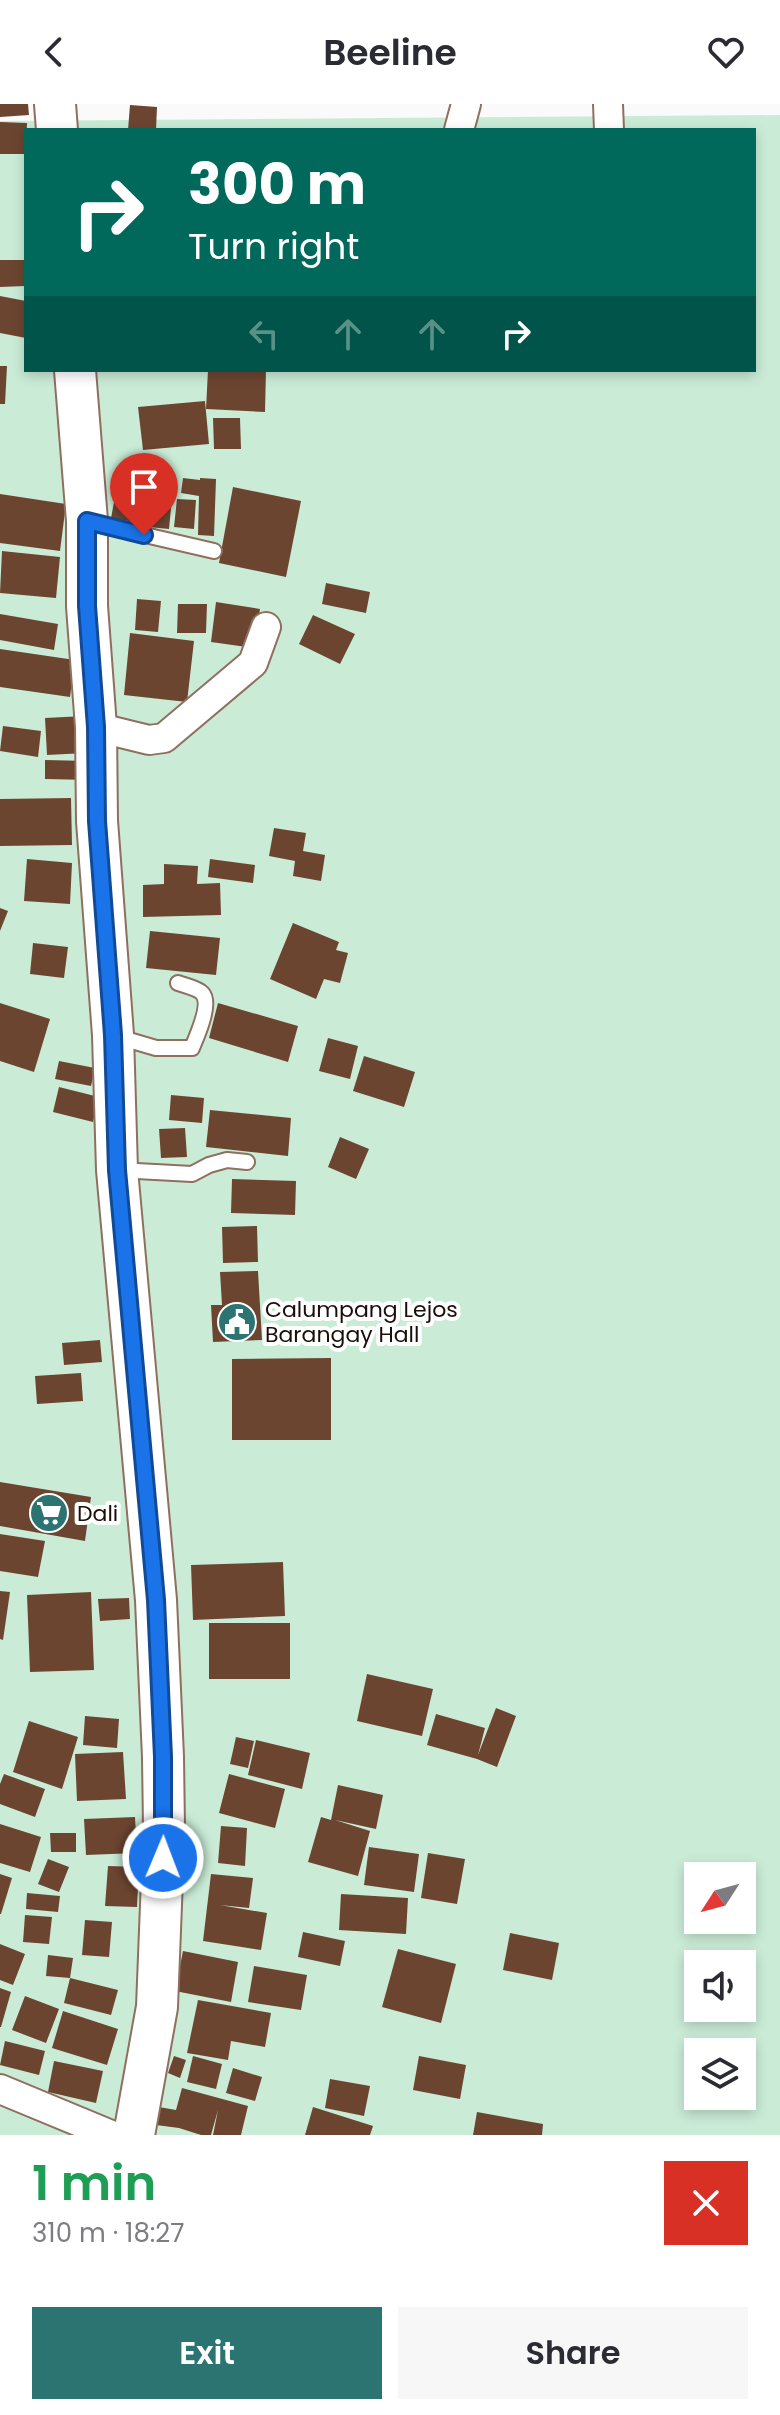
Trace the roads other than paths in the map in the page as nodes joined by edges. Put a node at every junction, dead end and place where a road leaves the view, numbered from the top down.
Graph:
1 (55, 104) edge
2 (466, 104) edge
3 (608, 104) edge
4 (57, 128) edge
5 (460, 128) edge
6 (609, 128) edge
7 (75, 372) edge
8 (87, 521) junction
9 (214, 551) dead end
10 (266, 627) dead end
11 (96, 727) junction
12 (178, 983) dead end
13 (113, 1035) junction
14 (247, 1162) dead end
15 (117, 1170) junction
16 (0, 2089) edge
17 (111, 2135) edge
18 (134, 2135) edge

1 - 4 main road
2 - 5 street
3 - 6 street
7 - 8 main road
8 - 9 lane
8 - 11 main road
10 - 11 street
11 - 13 main road
12 - 13 lane
13 - 15 main road
14 - 15 lane
15 - 18 main road
16 - 17 street

